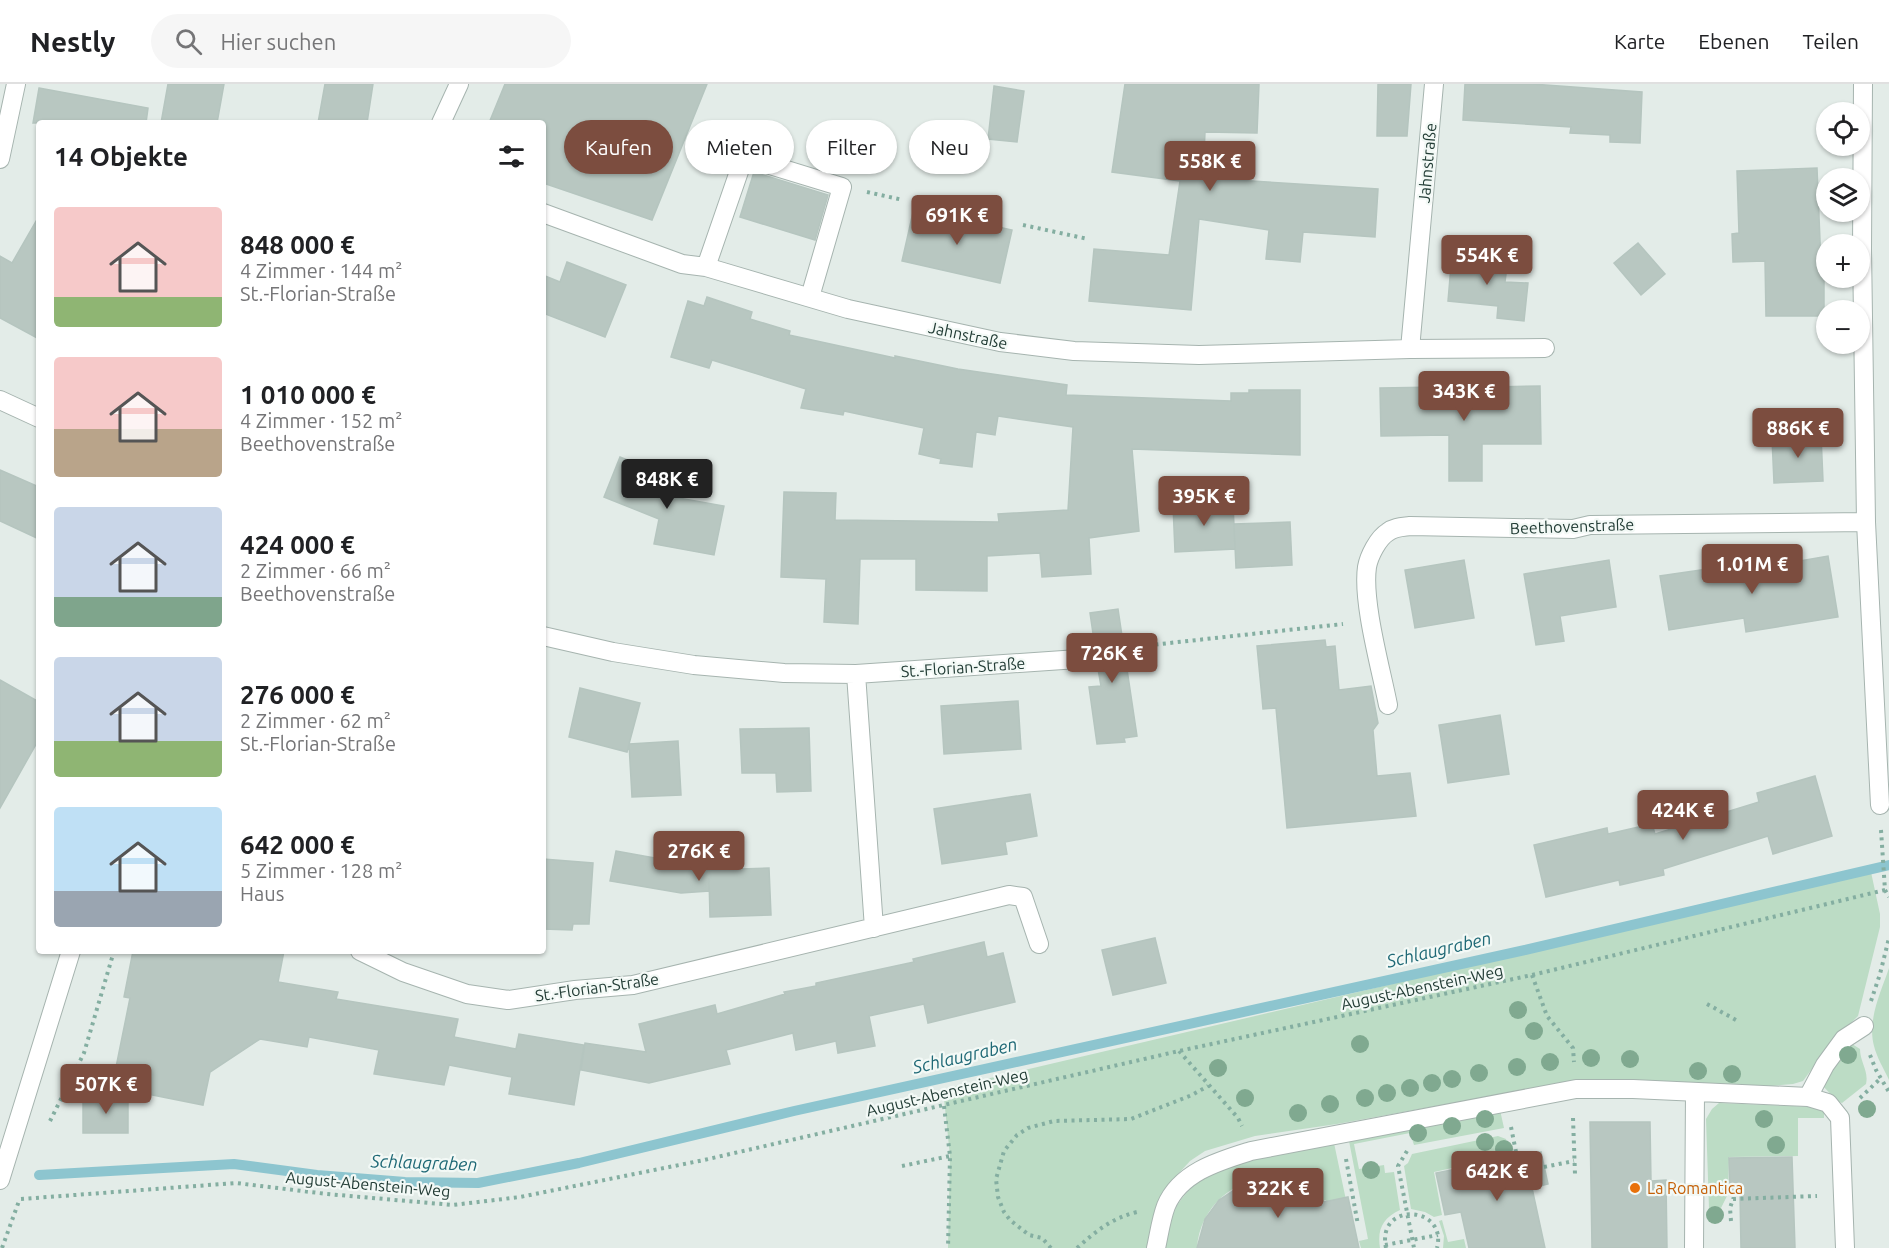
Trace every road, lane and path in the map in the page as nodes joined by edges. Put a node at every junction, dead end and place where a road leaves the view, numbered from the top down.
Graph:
1 (16, 84) edge
2 (459, 84) edge
3 (1434, 84) edge
4 (1863, 84) edge
5 (442, 120) edge
6 (0, 159) edge
7 (842, 187) junction
8 (903, 200) dead end
9 (546, 214) edge
10 (1023, 225) dead end
11 (1088, 239) dead end
12 (706, 267) junction
13 (810, 297) junction
14 (1545, 348) dead end
15 (1410, 349) junction
16 (0, 400) edge
17 (36, 417) edge
18 (1866, 522) junction
19 (1371, 621) junction
20 (546, 637) edge
21 (1107, 657) joint
22 (856, 674) junction
23 (1388, 705) dead end
24 (1880, 805) dead end
25 (1882, 855) dead end
26 (1887, 890) edge
27 (1889, 897) edge
28 (874, 928) junction
29 (1039, 944) dead end
30 (70, 954) edge
31 (113, 954) edge
32 (366, 954) edge
33 (1532, 975) junction
34 (1707, 1004) dead end
35 (1736, 1020) dead end
36 (1864, 1026) dead end
37 (1179, 1051) junction
38 (1881, 1078) dead end
39 (1208, 1086) junction
40 (1573, 1090) junction
41 (1695, 1092) junction
42 (1889, 1092) edge
43 (1808, 1097) junction
44 (1506, 1103) junction
45 (944, 1106) junction
46 (48, 1125) dead end
47 (1341, 1134) junction
48 (1251, 1151) junction
49 (1407, 1151) dead end
50 (950, 1156) junction
51 (1574, 1161) junction
52 (902, 1166) dead end
53 (1544, 1167) dead end
54 (1520, 1172) dead end
55 (1575, 1174) dead end
56 (0, 1180) edge
57 (24, 1188) dead end
58 (1843, 1195) junction
59 (10, 1196) dead end
60 (20, 1199) junction
61 (1165, 1207) junction
62 (1407, 1214) junction
63 (1731, 1221) dead end
64 (1358, 1225) dead end
65 (1438, 1235) junction
66 (1412, 1239) junction
67 (1385, 1247) edge
68 (2, 1248) edge
69 (948, 1248) edge
70 (1050, 1248) edge
71 (1077, 1248) edge
72 (1156, 1248) edge
73 (1414, 1248) edge
74 (1437, 1248) edge
75 (1694, 1248) edge
76 (1845, 1248) edge

1 - 6 street
2 - 5 street
3 - 15 street, Jahnstraße
4 - 18 street
7 - 8 path
7 - 12 street
7 - 13 street
9 - 12 street, Jahnstraße
10 - 11 path
12 - 13 street, Jahnstraße
13 - 15 street, Jahnstraße
14 - 15 street, Jahnstraße
16 - 17 street
18 - 19 street, Beethovenstraße
18 - 24 street
19 - 21 path
19 - 23 street, Beethovenstraße
20 - 22 street, St.-Florian-Straße
21 - 22 street, St.-Florian-Straße
22 - 28 street
25 - 26 path
26 - 27 path
26 - 33 path, August-Abenstein-Weg
28 - 29 street, St.-Florian-Straße
28 - 32 street, St.-Florian-Straße
30 - 56 street
31 - 46 path
33 - 37 path, August-Abenstein-Weg
33 - 40 path
34 - 35 path
36 - 43 street
37 - 39 path
37 - 45 path, August-Abenstein-Weg
38 - 42 path
39 - 48 path
39 - 70 path
40 - 41 street
40 - 44 street
40 - 51 path
41 - 43 street
41 - 75 street
43 - 58 street
44 - 47 street
44 - 54 path
45 - 50 path
45 - 60 path, August-Abenstein-Weg
47 - 48 street
47 - 64 path
48 - 61 street
49 - 62 path
50 - 52 path
50 - 69 path
51 - 53 path
51 - 55 path
57 - 60 path
58 - 63 path
58 - 76 street
59 - 60 path, August-Abenstein-Weg
60 - 68 path
61 - 71 path
61 - 72 street
62 - 65 path
62 - 66 path
62 - 67 path
65 - 66 path
65 - 74 path
66 - 67 path
66 - 73 path

